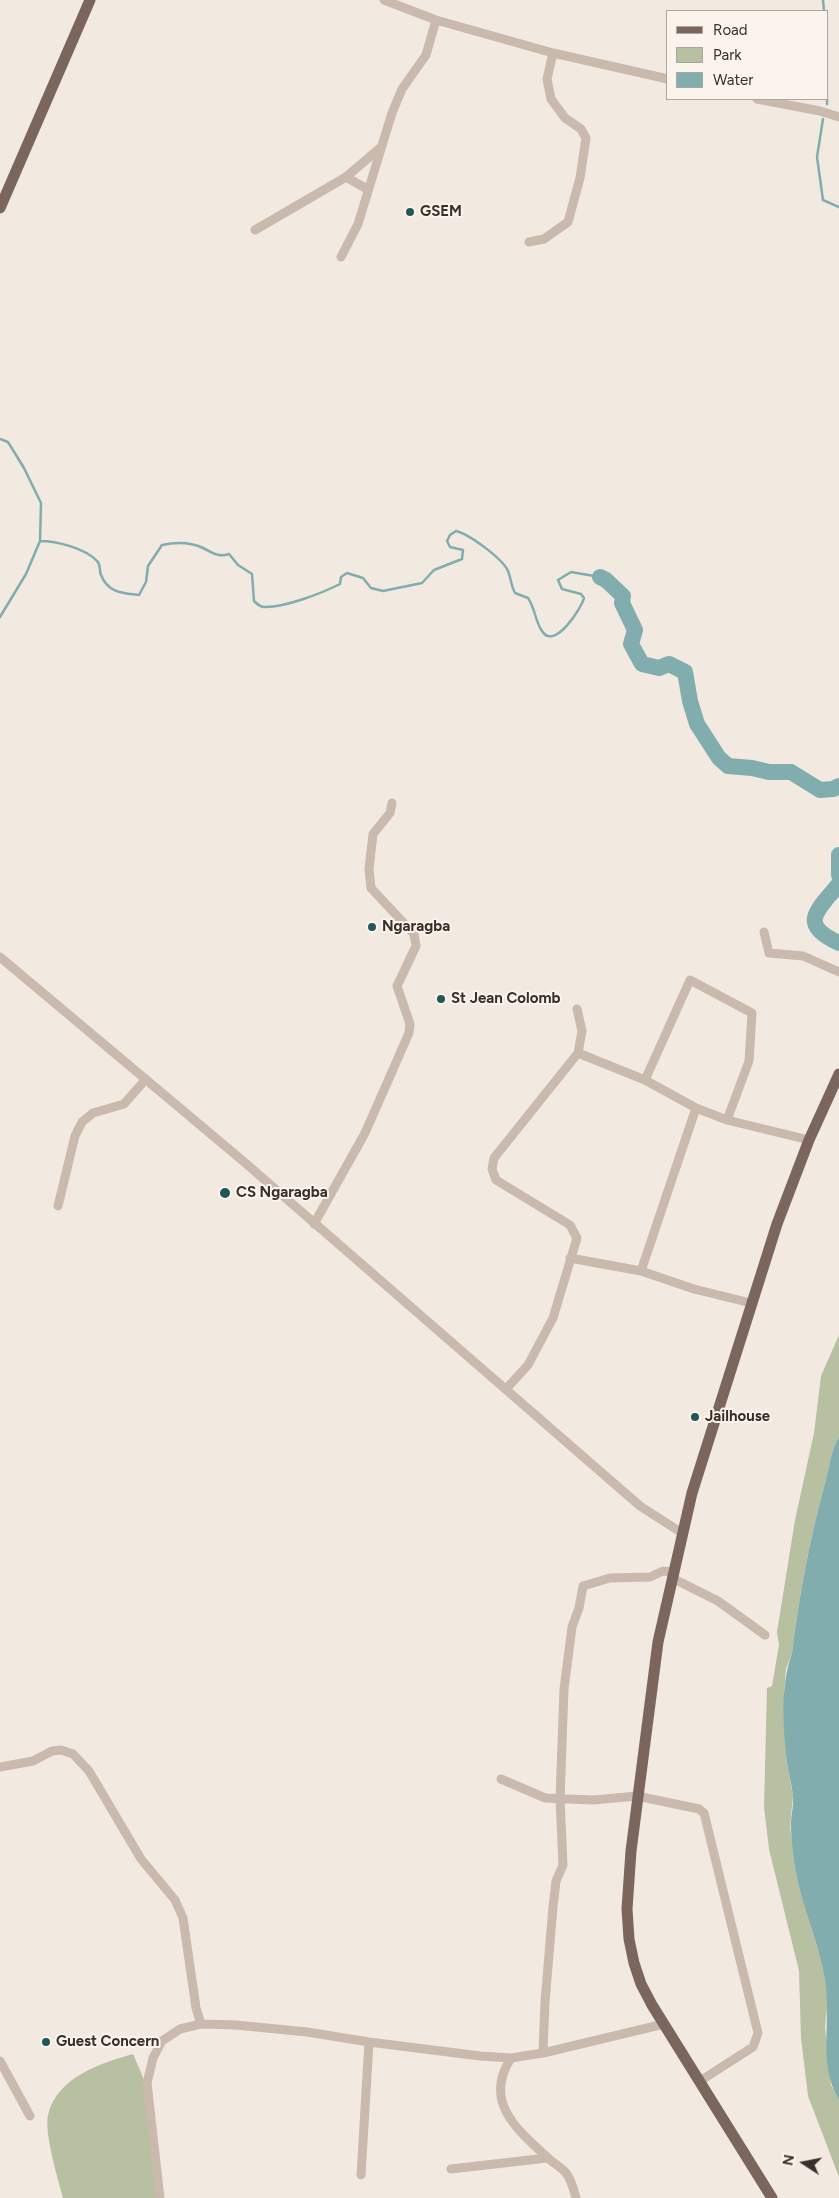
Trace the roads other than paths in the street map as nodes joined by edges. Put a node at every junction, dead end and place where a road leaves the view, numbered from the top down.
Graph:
1 (90, 0) edge
2 (384, 0) edge
3 (436, 20) junction
4 (554, 53) junction
5 (666, 79) edge
6 (762, 100) edge
7 (839, 117) edge
8 (380, 148) junction
9 (346, 177) junction
10 (368, 189) junction
11 (0, 208) edge
12 (255, 230) dead end
13 (529, 242) dead end
14 (341, 257) dead end
15 (392, 803) dead end
16 (764, 932) dead end
17 (0, 957) edge
18 (839, 972) edge
19 (577, 1009) dead end
20 (578, 1053) junction
21 (839, 1074) edge
22 (146, 1079) junction
23 (645, 1080) junction
24 (696, 1108) junction
25 (727, 1120) junction
26 (810, 1140) junction
27 (58, 1206) dead end
28 (314, 1224) junction
29 (570, 1258) junction
30 (641, 1271) junction
31 (752, 1303) junction
32 (506, 1388) junction
33 (682, 1533) junction
34 (673, 1575) junction
35 (765, 1635) dead end
36 (0, 1767) edge
37 (501, 1779) dead end
38 (637, 1796) junction
39 (560, 1800) junction
40 (201, 2024) junction
41 (664, 2024) junction
42 (370, 2042) junction
43 (543, 2053) junction
44 (512, 2058) junction
45 (0, 2061) edge
46 (700, 2081) junction
47 (30, 2116) dead end
48 (547, 2158) junction
49 (451, 2169) dead end
50 (361, 2175) dead end
51 (160, 2198) edge
52 (576, 2198) edge
53 (772, 2198) edge

1 - 11 main road
2 - 3 street
3 - 4 street
3 - 8 street
4 - 5 street
4 - 13 street
6 - 7 street
8 - 9 street
8 - 10 street
9 - 10 street
9 - 12 street
10 - 14 street
15 - 28 street
16 - 18 street
17 - 22 street
19 - 20 street
20 - 23 street
20 - 29 street
21 - 26 main road
22 - 27 street
22 - 28 street
23 - 24 street
23 - 25 street
24 - 25 street
24 - 30 street
25 - 26 street
26 - 31 main road
28 - 32 street
29 - 30 street
29 - 32 street
30 - 31 street
31 - 33 main road
32 - 33 street
33 - 34 main road
34 - 35 street
34 - 38 main road
34 - 39 street
36 - 40 street
37 - 39 street
38 - 39 street
38 - 41 main road
38 - 46 street
39 - 43 street
40 - 42 street
40 - 51 street
41 - 43 street
41 - 46 main road
42 - 44 street
42 - 50 street
43 - 44 street
44 - 48 street
45 - 47 street
46 - 53 main road
48 - 49 street
48 - 52 street

